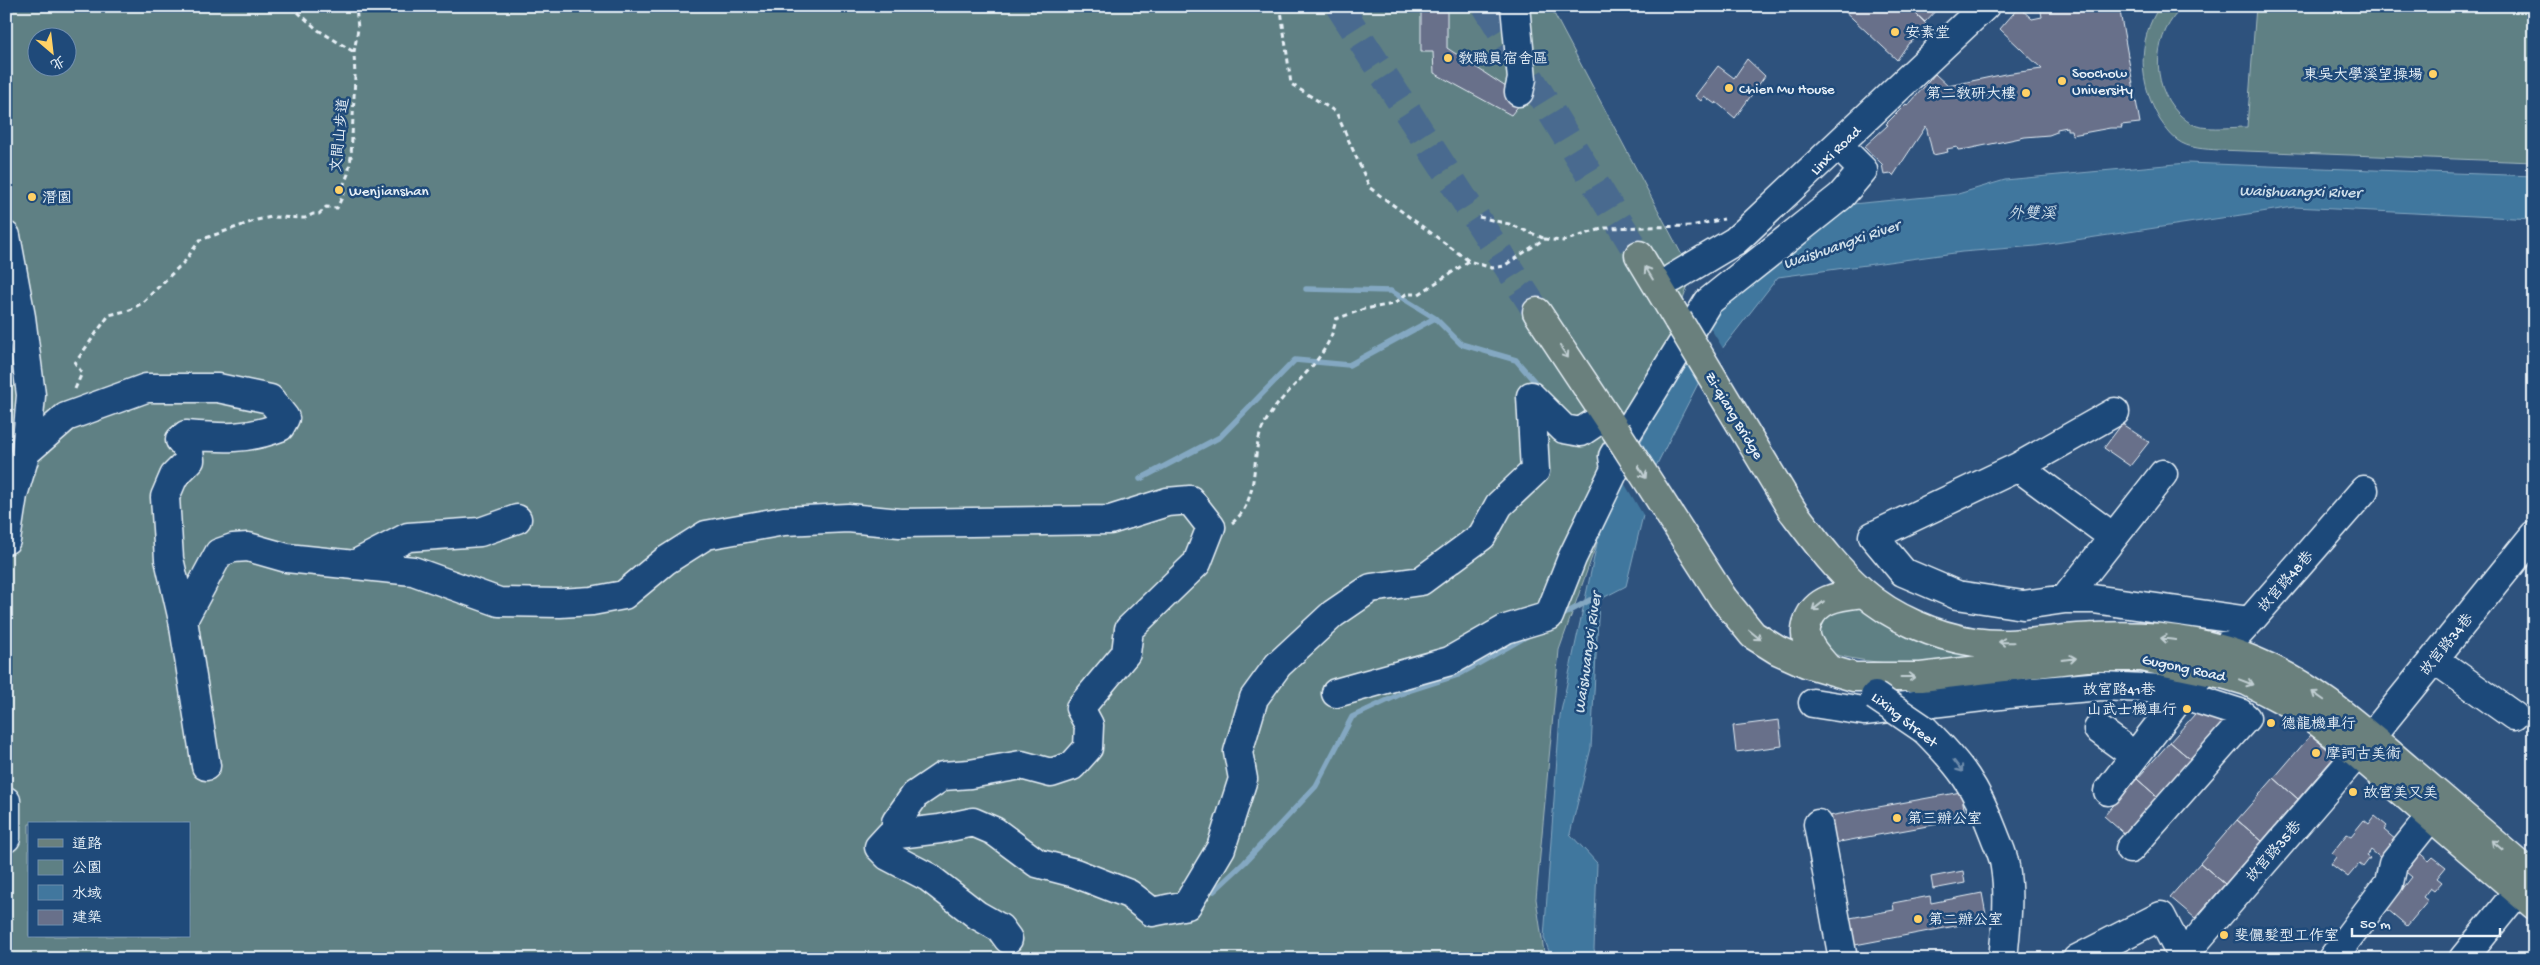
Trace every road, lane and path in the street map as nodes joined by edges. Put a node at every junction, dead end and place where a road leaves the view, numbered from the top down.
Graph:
1 (291, 6) edge
2 (356, 6) edge
3 (1278, 6) edge
4 (1515, 6) edge
5 (1985, 6) edge
6 (354, 52) junction
7 (1519, 92) dead end
8 (1839, 146) junction
9 (1479, 217) dead end
10 (1728, 218) dead end
11 (6, 236) edge
12 (1544, 239) junction
13 (1639, 255) tunnel mouth
14 (1469, 261) junction
15 (1672, 278) dead end
16 (1537, 312) tunnel mouth
17 (74, 363) dead end
18 (2115, 412) dead end
19 (1605, 428) junction
20 (26, 452) junction
21 (2018, 466) junction
22 (2163, 474) dead end
23 (2364, 490) dead end
24 (1792, 510) joint
25 (517, 519) dead end
26 (1211, 528) junction
27 (2534, 535) edge
28 (2113, 537) junction
29 (6, 540) edge
30 (354, 565) junction
31 (1864, 593) junction
32 (2064, 599) junction
33 (183, 620) junction
34 (2250, 622) junction
35 (2434, 659) junction
36 (2213, 660) junction
37 (1828, 669) junction
38 (1854, 677) junction
39 (1336, 693) dead end
40 (2182, 696) junction
41 (1813, 703) dead end
42 (2514, 716) dead end
43 (2098, 729) dead end
44 (2364, 745) junction
45 (2135, 756) junction
46 (206, 766) dead end
47 (2108, 791) dead end
48 (6, 801) edge
49 (2432, 815) junction
50 (1818, 824) dead end
51 (896, 834) junction
52 (6, 838) edge
53 (2130, 849) dead end
54 (2528, 891) edge
55 (1008, 939) dead end
56 (2191, 954) edge
57 (1843, 959) edge
58 (2003, 959) edge
59 (2077, 959) edge
60 (2332, 959) edge
61 (2462, 959) edge

1 - 6 path
2 - 6 path, 文間山步道
3 - 14 path
4 - 7 street
5 - 8 street, Linxi Road
6 - 17 path, 文間山步道
8 - 15 street, Linxi Road
8 - 39 street
9 - 12 path
10 - 12 path
11 - 20 street
12 - 14 path
24 -> 13 main road, Zi-qiang Bridge, bridge
14 - 26 path
16 -> 19 main road
18 - 21 street
19 -> 37 main road, Gugong Road, bridge
19 - 51 street
20 - 29 street
20 - 33 street
21 - 28 street
21 - 32 street
22 - 28 street
23 - 34 street, 故宮路48巷
24 - 31 main road, Gugong Road
25 - 30 street
26 - 30 street
26 - 51 street
27 - 35 street, 故宮路34巷
28 - 32 street
30 - 33 street
36 -> 31 main road, Gugong Road
31 -> 37 main road
32 - 34 street
33 - 46 street
34 - 36 street, 故宮路48巷
35 - 42 street
35 - 44 street, 故宮路34巷
38 -> 36 main road, Gugong Road
36 - 40 street, 故宮路48巷
36 - 44 main road, Gugong Road
37 - 38 main road, Gugong Road
38 -> 58 street, Lixing Street, bridge
40 - 41 street, 故宮路41巷
40 - 45 street, 故宮路48巷
40 - 53 street, 故宮路41巷
43 - 45 street
44 - 49 main road, Gugong Road
54 -> 44 main road, Gugong Road
44 - 56 street, 故宮路35巷
45 - 47 street, 故宮路48巷
48 - 52 street
49 - 54 main road, Gugong Road
49 - 60 street
50 - 57 street
51 - 55 street
54 - 61 street
56 - 59 street

